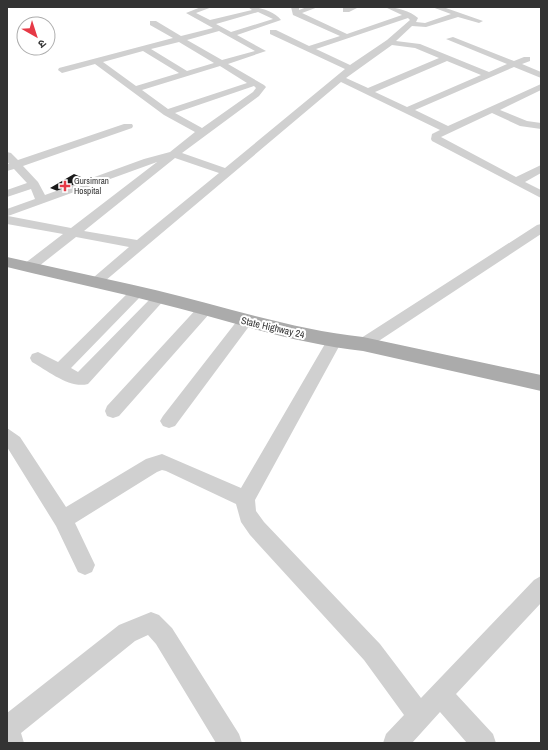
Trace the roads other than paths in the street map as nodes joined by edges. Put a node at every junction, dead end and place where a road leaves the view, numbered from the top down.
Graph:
1 (208, 7) edge
2 (314, 7) edge
3 (355, 7) edge
4 (389, 7) edge
5 (436, 7) edge
6 (255, 8) edge
7 (296, 10) edge
8 (346, 10) dead end
9 (458, 14) junction
10 (410, 20) junction
11 (479, 21) dead end
12 (153, 23) dead end
13 (209, 23) junction
14 (219, 29) junction
15 (273, 32) dead end
16 (231, 34) junction
17 (348, 37) junction
18 (450, 39) dead end
19 (180, 40) junction
20 (390, 42) junction
21 (145, 49) junction
22 (309, 49) junction
23 (447, 58) junction
24 (527, 59) dead end
25 (96, 61) junction
26 (221, 64) junction
27 (514, 64) junction
28 (351, 69) junction
29 (62, 70) dead end
30 (186, 74) junction
31 (488, 75) junction
32 (541, 75) edge
33 (340, 78) junction
34 (255, 83) junction
35 (541, 87) edge
36 (134, 90) junction
37 (369, 91) junction
38 (408, 110) junction
39 (493, 110) junction
40 (167, 113) junction
41 (128, 126) dead end
42 (541, 126) edge
43 (448, 130) junction
44 (202, 132) junction
45 (7, 154) edge
46 (174, 154) junction
47 (12, 166) edge
48 (541, 168) edge
49 (225, 172) junction
50 (516, 182) junction
51 (34, 184) junction
52 (7, 194) edge
53 (541, 195) edge
54 (42, 201) junction
55 (7, 213) edge
56 (7, 220) edge
57 (541, 228) edge
58 (74, 232) junction
59 (140, 245) junction
60 (7, 262) edge
61 (29, 267) junction
62 (94, 283) junction
63 (136, 293) junction
64 (160, 298) junction
65 (205, 309) junction
66 (245, 321) junction
67 (334, 340) junction
68 (363, 344) junction
69 (38, 358) dead end
70 (61, 369) junction
71 (541, 384) edge
72 (113, 411) dead end
73 (169, 421) dead end
74 (7, 436) edge
75 (245, 499) junction
76 (64, 519) junction
77 (85, 565) dead end
78 (541, 587) edge
79 (440, 694) junction
80 (419, 715) junction
81 (7, 728) edge
82 (12, 743) edge
83 (230, 743) edge
84 (395, 743) edge
85 (484, 743) edge

1 - 13 street
2 - 7 street
3 - 8 street
4 - 10 street
5 - 9 street
6 - 13 street
6 - 16 street
7 - 17 street
9 - 10 street
9 - 11 street
10 - 17 street
10 - 20 street
12 - 19 street
13 - 14 street
14 - 16 street
14 - 19 street
15 - 22 street
16 - 26 street
17 - 22 street
18 - 27 street
19 - 21 street
19 - 26 street
20 - 23 street
20 - 28 street
21 - 25 street
21 - 30 street
22 - 28 street
23 - 31 street
23 - 37 street
24 - 27 street
25 - 29 street
25 - 36 street
26 - 30 street
26 - 34 street
27 - 31 street
27 - 32 street
28 - 33 street
30 - 36 street
31 - 38 street
33 - 37 street
33 - 49 street
34 - 40 street
34 - 44 street
35 - 39 street
36 - 40 street
37 - 38 street
38 - 43 street
39 - 42 street
39 - 43 street
40 - 44 street
41 - 47 street
43 - 50 street
44 - 46 street
45 - 47 street
46 - 49 street
46 - 54 street
46 - 58 street
47 - 51 street
48 - 50 street
49 - 59 street
50 - 53 street
51 - 52 street
51 - 54 street
54 - 55 street
56 - 58 street
57 - 68 street
58 - 59 street
58 - 61 street
59 - 62 street
60 - 61 main road, State Highway 24
61 - 62 main road, State Highway 24
62 - 63 main road, State Highway 24
63 - 64 main road, State Highway 24
63 - 70 street
64 - 65 main road, State Highway 24
64 - 70 street
65 - 66 main road, State Highway 24
65 - 72 street
66 - 67 main road, State Highway 24
66 - 73 street
67 - 68 main road, State Highway 24
67 - 75 street
68 - 71 main road, State Highway 24
69 - 70 street
74 - 76 street
75 - 76 street
75 - 80 street
76 - 77 street
78 - 79 street
79 - 80 street
79 - 85 street
80 - 84 street
81 - 82 street
81 - 83 street

